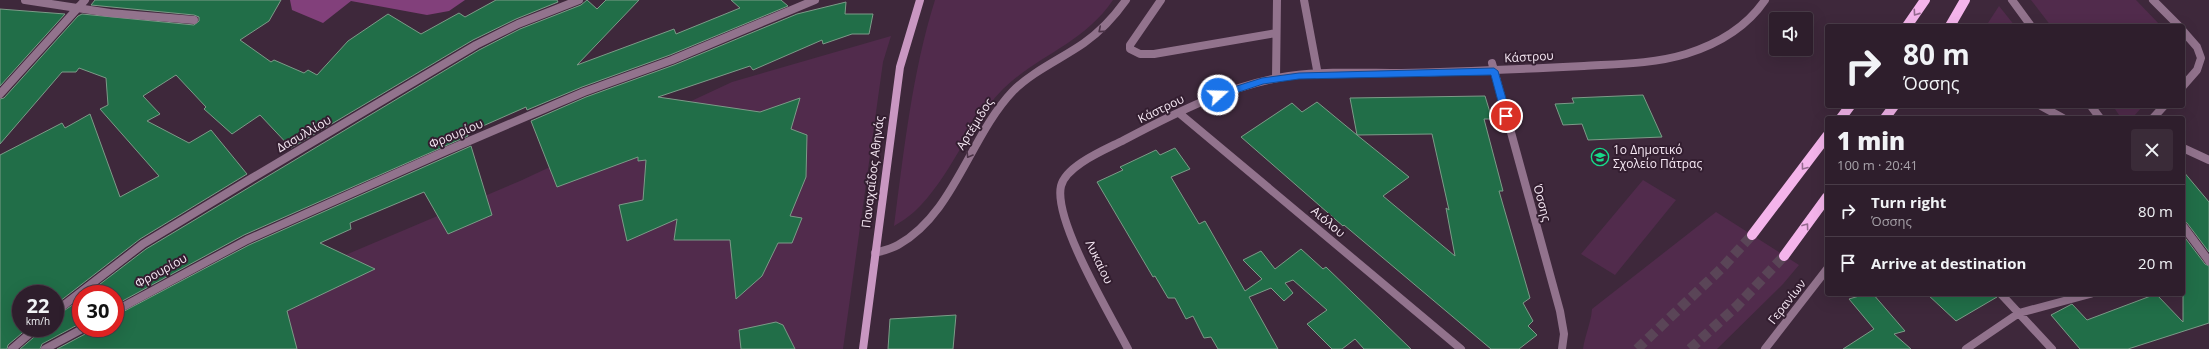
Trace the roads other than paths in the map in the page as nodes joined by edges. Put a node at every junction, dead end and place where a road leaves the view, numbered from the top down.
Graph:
1 (25, 0) edge
2 (85, 0) edge
3 (578, 0) edge
4 (815, 0) edge
5 (920, 0) edge
6 (1126, 0) edge
7 (1161, 0) edge
8 (1277, 0) edge
9 (1304, 0) edge
10 (1765, 0) edge
11 (1925, 0) edge
12 (1965, 0) edge
13 (2012, 0) edge
14 (2153, 0) edge
15 (75, 10) junction
16 (194, 20) dead end
17 (1908, 24) edge
18 (1951, 24) edge
19 (2030, 24) edge
20 (2177, 24) edge
21 (2185, 32) edge
22 (1276, 33) junction
23 (1493, 67) junction
24 (1318, 75) junction
25 (1276, 78) junction
26 (2185, 84) edge
27 (0, 94) edge
28 (1848, 108) edge
29 (2045, 108) edge
30 (2162, 108) edge
31 (1179, 113) junction
32 (1842, 116) edge
33 (2059, 116) edge
34 (2155, 116) edge
35 (1825, 139) edge
36 (2185, 149) edge
37 (2209, 160) edge
38 (1063, 183) joint
39 (1825, 200) edge
40 (2185, 229) edge
41 (1752, 235) tunnel mouth
42 (875, 252) junction
43 (1784, 256) tunnel mouth
44 (2209, 262) edge
45 (1825, 272) edge
46 (2003, 296) edge
47 (2083, 296) edge
48 (64, 305) edge
49 (124, 306) edge
50 (2019, 313) junction
51 (72, 334) edge
52 (26, 337) edge
53 (12, 349) edge
54 (45, 349) edge
55 (863, 349) edge
56 (1128, 349) edge
57 (1461, 349) edge
58 (1562, 349) edge
59 (1765, 349) edge
60 (1966, 349) edge
61 (2052, 349) edge

1 - 15 street
2 - 15 street
3 - 48 street, Δασυλλίου
4 - 49 street, Φρουρίου
5 - 42 street, Παναχαΐδος Αθηνάς
6 -> 42 street, Αρτέμιδος
7 - 22 street
8 - 22 street
9 - 24 street
10 - 23 street, Κάστρου
11 -> 17 main road
12 - 18 main road
13 - 19 street
14 - 20 street
15 - 16 street
15 - 27 street
21 - 26 street
22 - 25 street
23 - 24 street, Κάστρου
23 - 58 street, Όσσης
24 - 25 street, Κάστρου
25 - 31 street, Κάστρου
28 - 32 main road
29 - 33 street
30 - 34 street
31 - 38 street, Κάστρου
31 - 57 street, Αιόλου
35 -> 41 main road
36 - 37 street
38 - 56 street, Λυκαίου
43 -> 39 main road
40 - 44 street
42 - 55 street, Παναχαΐδος Αθηνάς
45 - 59 street, Γερανίων
46 - 50 street
47 - 50 street
50 - 60 street
50 - 61 street
51 - 54 street
52 - 53 street

